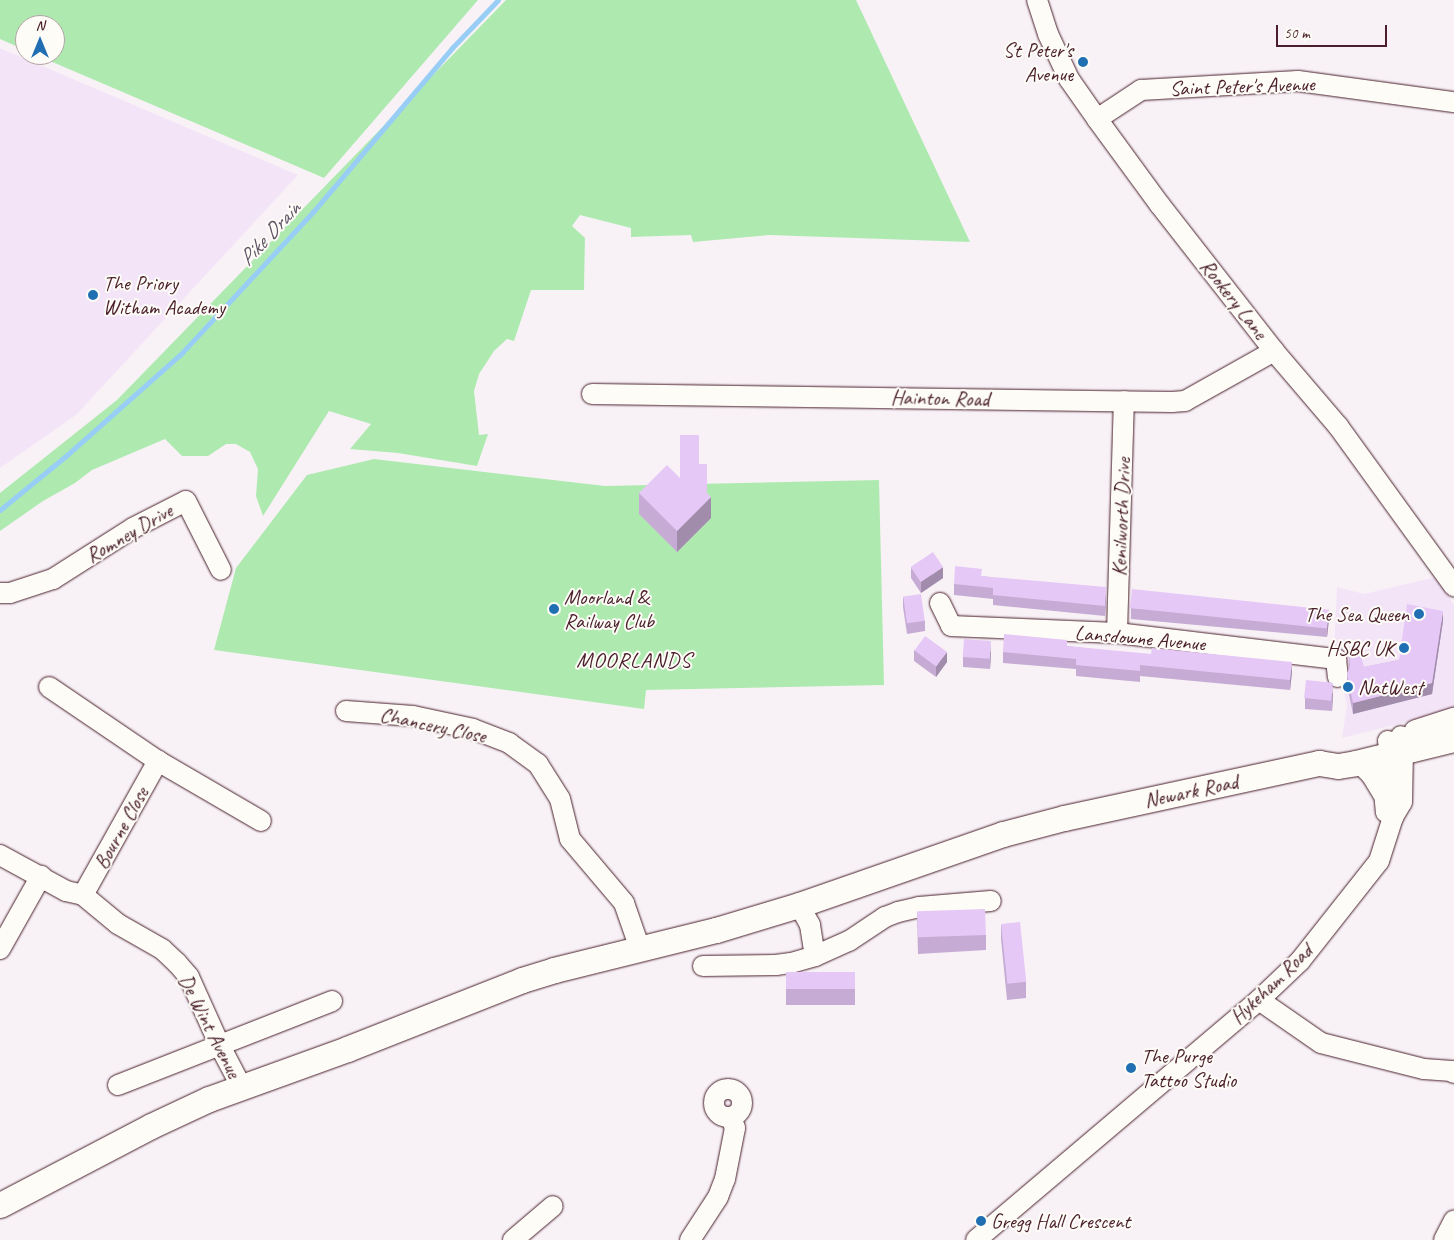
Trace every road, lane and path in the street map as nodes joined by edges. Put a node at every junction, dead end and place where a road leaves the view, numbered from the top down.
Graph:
1 (1036, 0) edge
2 (1454, 102) edge
3 (1097, 119) junction
4 (1274, 350) junction
5 (592, 394) dead end
6 (1124, 401) junction
7 (221, 570) dead end
8 (1454, 586) edge
9 (0, 593) edge
10 (940, 603) dead end
11 (1118, 633) junction
12 (1338, 677) dead end
13 (48, 687) dead end
14 (346, 712) dead end
15 (1454, 720) edge
16 (1454, 739) edge
17 (1395, 745) junction
18 (158, 761) junction
19 (1362, 762) junction
20 (1319, 763) junction
21 (1384, 791) junction
22 (1393, 817) junction
23 (261, 821) dead end
24 (0, 855) edge
25 (41, 876) junction
26 (83, 895) junction
27 (991, 901) dead end
28 (800, 905) junction
29 (0, 949) edge
30 (640, 949) junction
31 (815, 956) junction
32 (703, 966) dead end
33 (1259, 1000) junction
34 (332, 1001) dead end
35 (220, 1046) junction
36 (1454, 1073) edge
37 (118, 1085) dead end
38 (242, 1088) junction
39 (731, 1117) dead end
40 (0, 1205) edge
41 (553, 1206) dead end
42 (513, 1240) edge
43 (690, 1240) edge
44 (976, 1240) edge

1 - 3 street, Rookery Lane
2 - 3 street, Saint Peter's Avenue
3 - 4 street, Rookery Lane
4 - 6 street, Hainton Road
4 - 8 street, Rookery Lane
5 - 6 street, Hainton Road
6 - 11 street, Kenilworth Drive
7 - 9 street, Romney Drive
10 - 11 street, Lansdowne Avenue
11 - 12 street, Lansdowne Avenue
13 - 18 street, Bourne Close
14 - 30 street, Chancery Close
15 - 17 main road, Newark Road
16 - 17 main road, Newark Road
17 - 19 main road, Newark Road
17 - 20 main road, Newark Road
17 - 21 street
17 - 22 street, Hykeham Road
18 - 23 street, Bourne Close
18 - 26 street, Bourne Close
19 - 20 main road, Newark Road
19 - 21 main road
20 - 28 main road, Newark Road
21 - 22 street
22 - 33 street, Hykeham Road
24 - 25 street, De Wint Avenue
25 - 26 street, De Wint Avenue
25 - 29 street
26 - 35 street, De Wint Avenue
27 - 31 street
28 - 30 main road, Newark Road
28 - 31 street
30 - 38 main road, Newark Road
31 - 32 street
33 - 36 street
33 - 44 street, Hykeham Road
34 - 35 street
35 - 37 street
35 - 38 street, De Wint Avenue
38 - 40 main road, Newark Road
39 - 43 street
41 - 42 street

